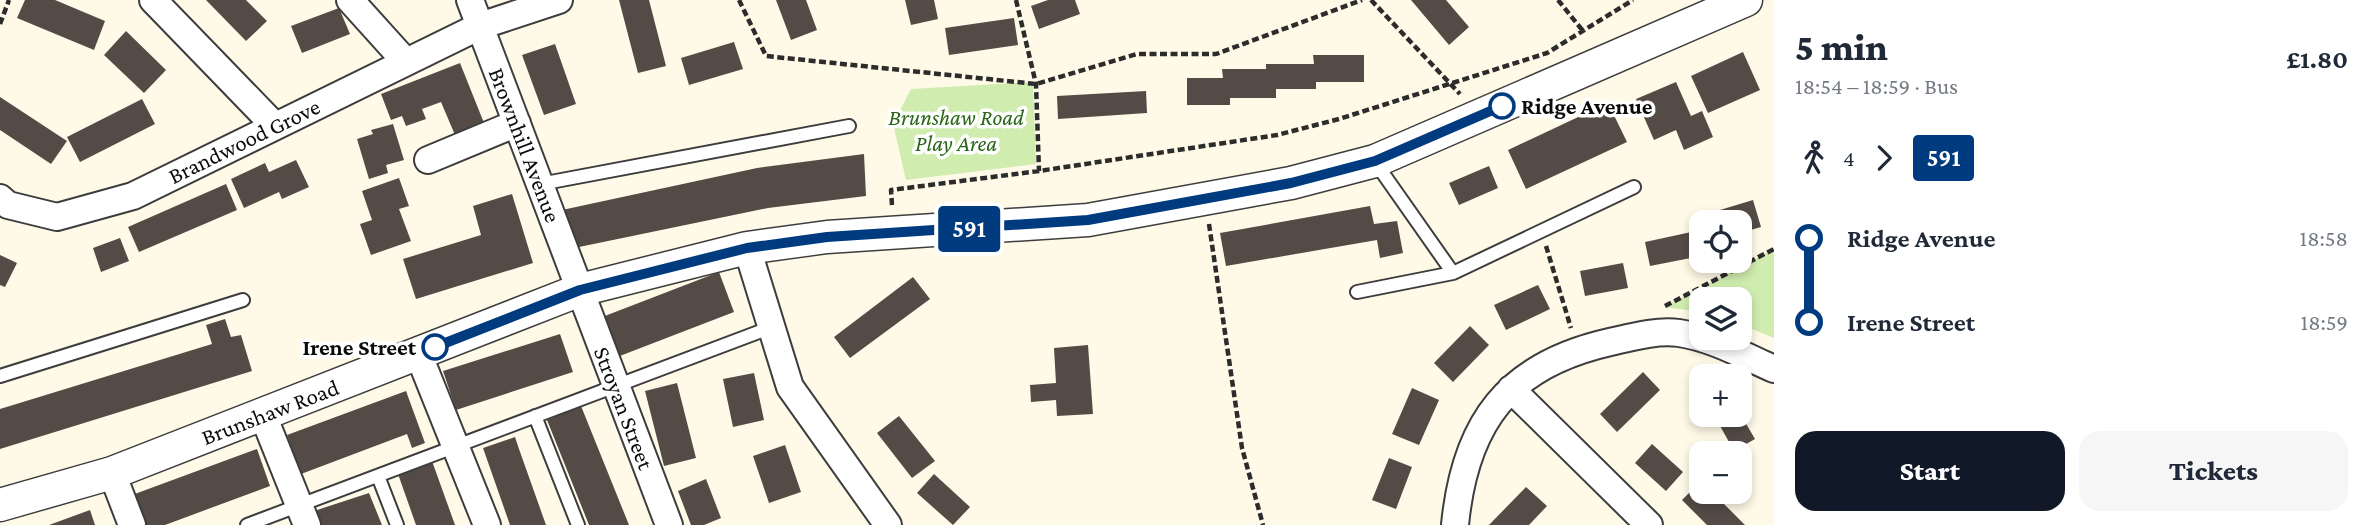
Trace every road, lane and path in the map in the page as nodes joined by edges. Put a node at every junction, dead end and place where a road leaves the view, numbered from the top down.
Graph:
1 (9, 0) edge
2 (153, 0) edge
3 (350, 0) edge
4 (470, 0) edge
5 (559, 0) edge
6 (738, 0) edge
7 (1016, 0) edge
8 (1362, 0) edge
9 (1371, 0) edge
10 (1558, 0) edge
11 (1633, 0) edge
12 (1746, 0) edge
13 (0, 24) edge
14 (480, 26) junction
15 (1583, 31) junction
16 (406, 62) junction
17 (1450, 83) junction
18 (1036, 84) junction
19 (517, 123) junction
20 (275, 126) junction
21 (849, 126) dead end
22 (428, 160) dead end
23 (1375, 161) junction
24 (1039, 171) junction
25 (540, 184) junction
26 (1634, 187) dead end
27 (0, 198) edge
28 (1205, 199) junction
29 (1542, 232) junction
30 (894, 234) junction
31 (747, 248) junction
32 (1774, 249) edge
33 (1453, 273) junction
34 (580, 290) junction
35 (1357, 292) dead end
36 (243, 300) dead end
37 (772, 327) junction
38 (1639, 335) junction
39 (1578, 349) junction
40 (418, 354) junction
41 (1774, 369) edge
42 (0, 376) edge
43 (616, 384) junction
44 (1511, 389) junction
45 (263, 415) junction
46 (536, 416) junction
47 (456, 447) junction
48 (112, 473) junction
49 (378, 476) junction
50 (0, 505) edge
51 (303, 515) edge
52 (132, 525) edge
53 (247, 525) edge
54 (397, 525) edge
55 (487, 525) edge
56 (578, 525) edge
57 (669, 525) edge
58 (888, 525) edge
59 (1263, 525) edge
60 (1455, 525) edge
61 (1649, 525) edge

1 - 13 path
2 - 20 street
3 - 16 street
4 - 14 street, Brownhill Avenue
5 - 14 street, Brandwood Grove
6 - 18 path
7 - 18 path
8 - 18 path
9 - 17 path
10 - 15 path
11 - 15 path
12 - 23 street, Brunshaw Road
14 - 16 street, Brandwood Grove
14 - 19 street, Brownhill Avenue
15 - 17 path
16 - 20 street, Brandwood Grove
17 - 24 path
18 - 24 path
19 - 22 street
19 - 25 street, Brownhill Avenue
20 - 27 street, Brandwood Grove
21 - 25 lane
23 - 28 street, Brunshaw Road
23 - 33 lane
24 - 30 path
25 - 34 street, Brownhill Avenue
26 - 29 lane
28 - 30 street, Brunshaw Road
28 - 59 path
29 - 33 lane
29 - 39 path
30 - 31 street, Brunshaw Road
31 - 34 street, Brunshaw Road
31 - 37 street
32 - 38 path
33 - 35 lane
34 - 40 street, Brunshaw Road
34 - 43 street, Stroyan Street
36 - 42 lane
37 - 43 lane
37 - 58 street
38 - 39 street
38 - 41 street
39 - 44 street
40 - 45 street, Brunshaw Road
40 - 47 street
43 - 46 lane
43 - 57 street, Stroyan Street
44 - 60 street
44 - 61 street
45 - 48 street, Brunshaw Road
45 - 51 street
46 - 47 lane
46 - 56 lane
47 - 49 lane
47 - 55 street
48 - 50 street, Brunshaw Road
48 - 52 street
49 - 51 lane
49 - 54 lane
51 - 53 lane

